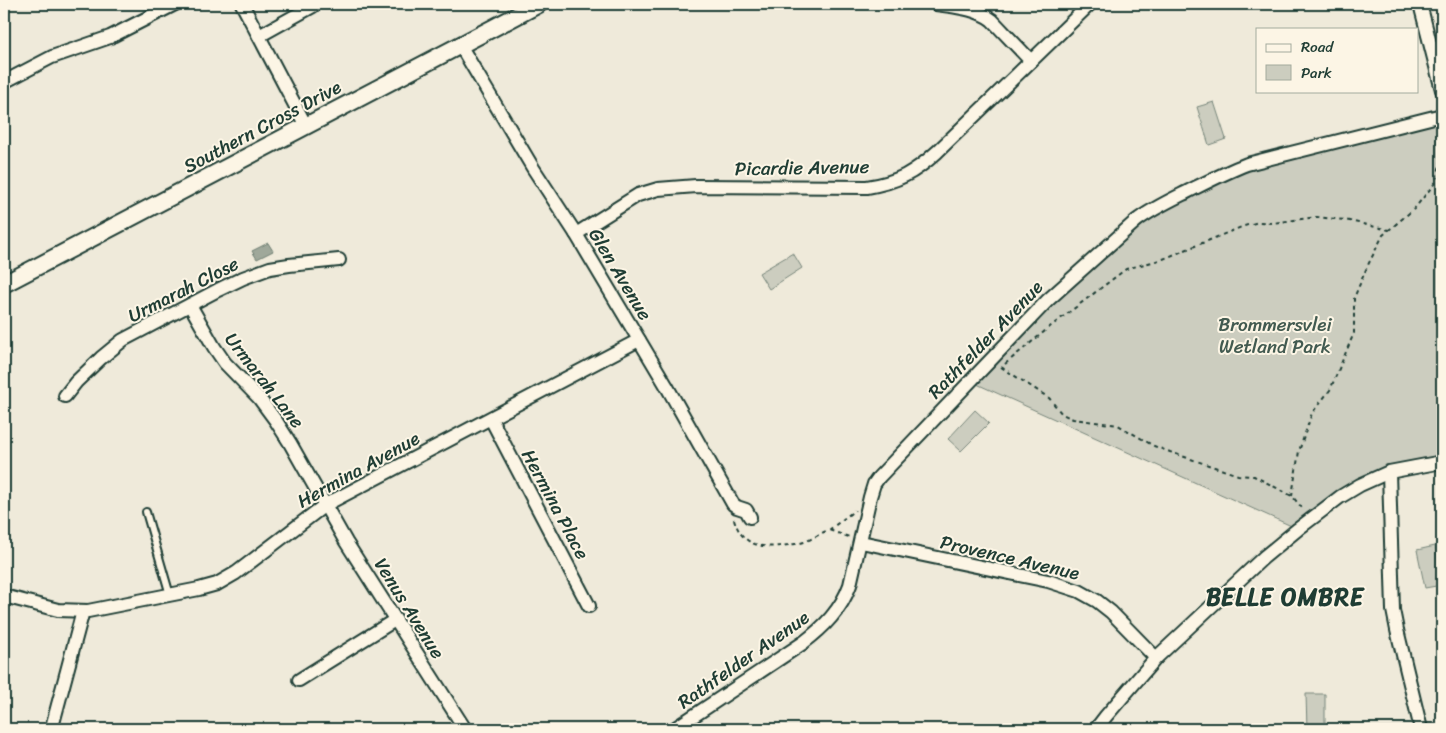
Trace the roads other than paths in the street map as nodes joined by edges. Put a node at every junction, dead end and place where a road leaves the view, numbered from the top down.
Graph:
1 (176, 4) edge
2 (242, 4) edge
3 (539, 4) edge
4 (936, 4) edge
5 (1090, 4) edge
6 (1420, 4) edge
7 (313, 6) dead end
8 (259, 36) junction
9 (460, 45) junction
10 (1031, 61) junction
11 (4, 82) edge
12 (1442, 90) edge
13 (1442, 116) edge
14 (306, 126) junction
15 (576, 234) junction
16 (339, 260) dead end
17 (4, 284) edge
18 (190, 305) junction
19 (639, 340) junction
20 (65, 396) dead end
21 (490, 419) junction
22 (1442, 462) edge
23 (1389, 472) junction
24 (325, 505) junction
25 (146, 512) dead end
26 (750, 517) dead end
27 (861, 542) junction
28 (170, 595) junction
29 (4, 596) edge
30 (589, 606) dead end
31 (83, 611) junction
32 (395, 620) junction
33 (1156, 658) junction
34 (299, 680) dead end
35 (52, 728) dead end
36 (465, 729) edge
37 (674, 729) edge
38 (1096, 729) edge
39 (1421, 729) edge

1 - 11 street
2 - 8 street
3 - 9 street, Southern Cross Drive
4 - 10 street
5 - 10 street, Picardie Avenue
6 - 12 street
7 - 8 street
8 - 14 street
9 - 14 street, Southern Cross Drive
9 - 15 street, Glen Avenue
10 - 15 street, Picardie Avenue
13 - 27 street, Rathfelder Avenue
14 - 17 street, Southern Cross Drive
15 - 19 street, Glen Avenue
16 - 18 street, Urmarah Close
18 - 20 street, Urmarah Close
18 - 24 street, Urmarah Lane
19 - 21 street, Hermina Avenue
19 - 26 street, Glen Avenue
21 - 24 street, Hermina Avenue
21 - 30 street, Hermina Place
22 - 23 street
23 - 33 street
23 - 39 street
24 - 28 street, Hermina Avenue
24 - 32 street, Venus Avenue
25 - 28 lane
27 - 33 street, Provence Avenue
27 - 37 street, Rathfelder Avenue
28 - 31 street, Hermina Avenue
29 - 31 street, Hermina Avenue
31 - 35 street
32 - 34 street
32 - 36 street, Venus Avenue
33 - 38 street

